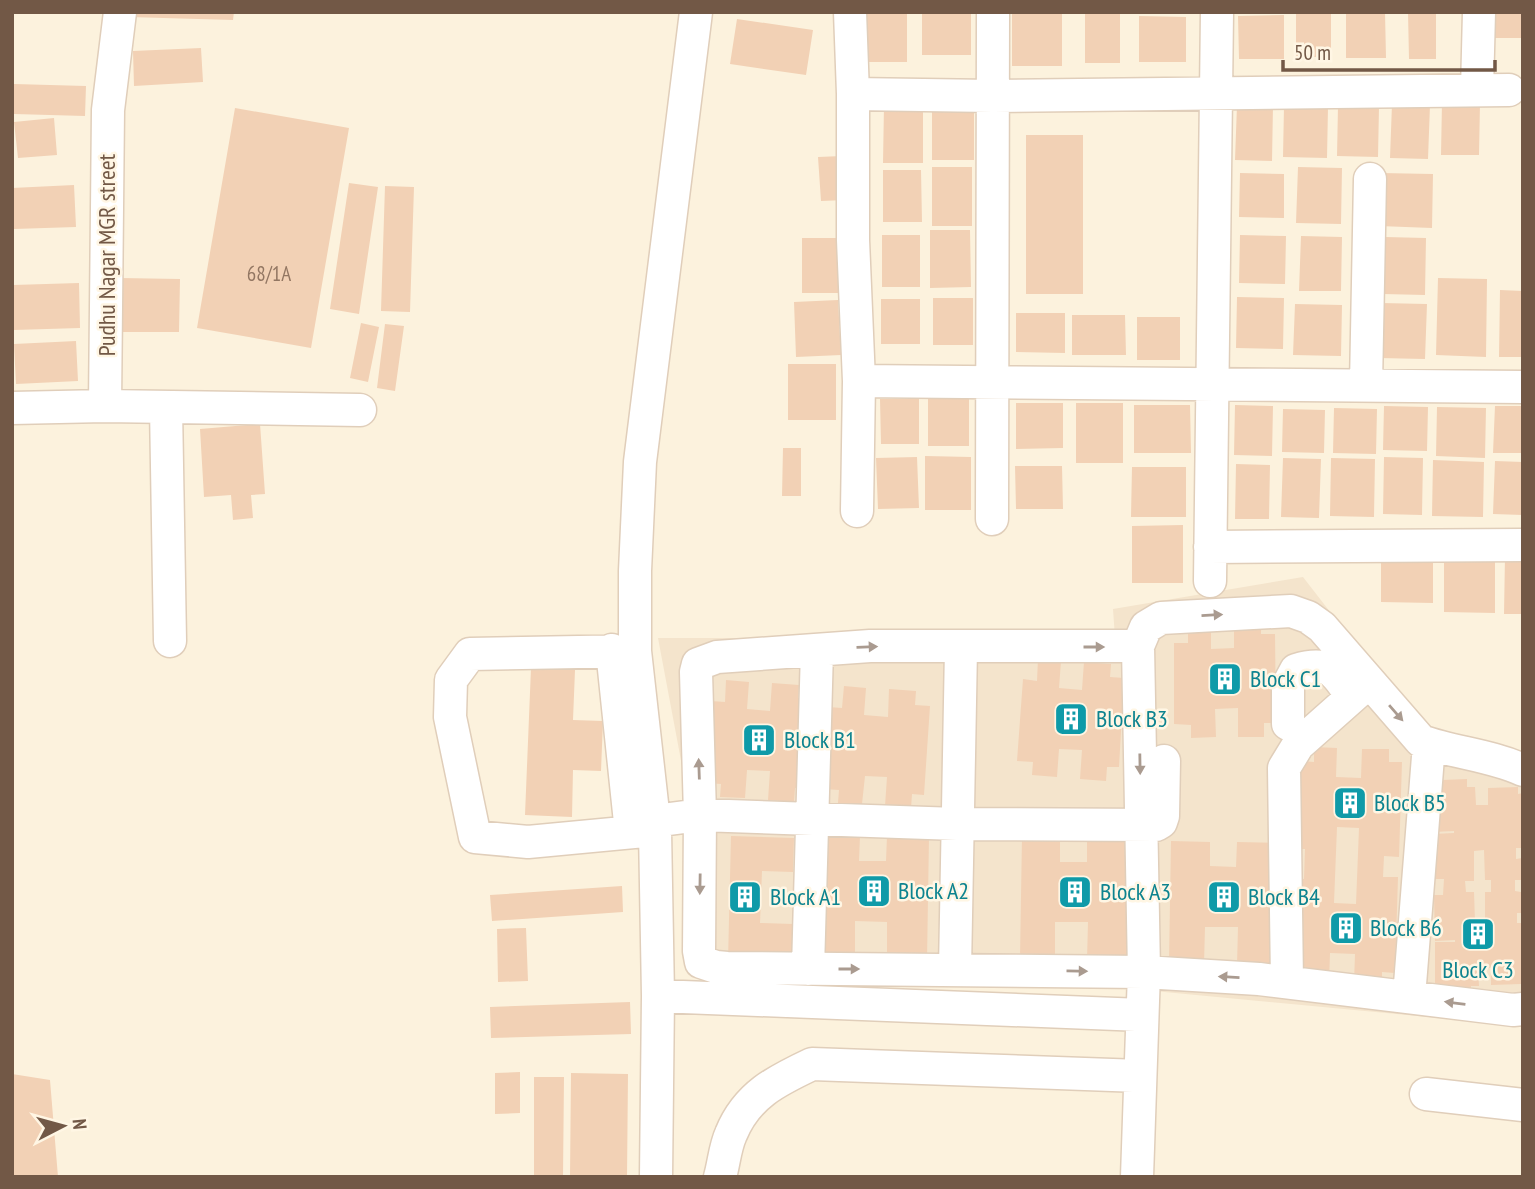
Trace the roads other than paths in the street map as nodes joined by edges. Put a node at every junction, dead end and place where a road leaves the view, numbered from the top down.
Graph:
1 (120, 12) edge
2 (696, 12) edge
3 (850, 12) edge
4 (993, 12) edge
5 (1217, 12) edge
6 (1479, 12) edge
7 (1477, 90) junction
8 (1508, 90) dead end
9 (1217, 93) junction
10 (853, 94) junction
11 (993, 96) junction
12 (1370, 179) dead end
13 (859, 381) junction
14 (992, 383) junction
15 (1213, 383) junction
16 (1366, 385) junction
17 (1523, 387) edge
18 (105, 406) junction
19 (166, 407) junction
20 (12, 408) edge
21 (360, 410) dead end
22 (857, 512) dead end
23 (992, 519) dead end
24 (1523, 545) edge
25 (1210, 547) junction
26 (1210, 581) dead end
27 (170, 641) dead end
28 (1138, 646) junction
29 (961, 648) junction
30 (817, 650) junction
31 (623, 651) junction
32 (1361, 690) junction
33 (1288, 724) dead end
34 (1429, 744) junction
35 (1164, 761) dead end
36 (1523, 770) edge
37 (701, 815) junction
38 (812, 819) junction
39 (957, 824) junction
40 (1141, 825) junction
41 (647, 828) junction
42 (800, 906) dead end
43 (801, 969) junction
44 (955, 970) junction
45 (1144, 972) junction
46 (1287, 982) junction
47 (658, 996) junction
48 (1409, 998) junction
49 (1523, 1009) edge
50 (1142, 1015) junction
51 (1140, 1076) junction
52 (1426, 1094) dead end
53 (1523, 1105) edge
54 (656, 1177) edge
55 (720, 1177) edge
56 (1137, 1177) edge

1 - 18 street, Pudhu Nagar MGR street
2 - 31 street
3 - 10 street
4 - 11 street
5 - 9 street
6 - 7 street
7 - 8 street
7 - 9 street
9 - 11 street
9 - 15 street
10 - 11 street
10 - 13 street
11 - 14 street
12 - 16 street
13 - 14 street
13 - 22 street
14 - 15 street
14 - 23 street
15 - 16 street
15 - 25 street
16 - 17 street
18 - 19 street
18 - 20 street
19 - 21 street
19 - 27 street
24 - 25 street
25 - 26 street
29 -> 28 street
28 -> 32 street
28 -> 40 street
30 -> 29 street
29 - 39 street
37 -> 30 street
30 - 38 street
31 - 41 street
31 - 41 street
32 - 33 street
32 -> 34 street
32 - 46 street
34 - 36 street
34 - 48 street
35 - 40 street
37 - 38 street
37 - 41 street
37 -> 43 street
38 - 39 street
38 - 43 street
39 - 40 street
39 - 44 street
40 - 45 street
41 - 47 street
42 - 43 street
43 -> 44 street
44 -> 45 street
46 -> 45 street
45 - 50 street
46 - 48 street
47 - 50 street
47 - 54 street
49 -> 48 street
50 - 51 street
51 - 55 street
51 - 56 street
52 - 53 street

